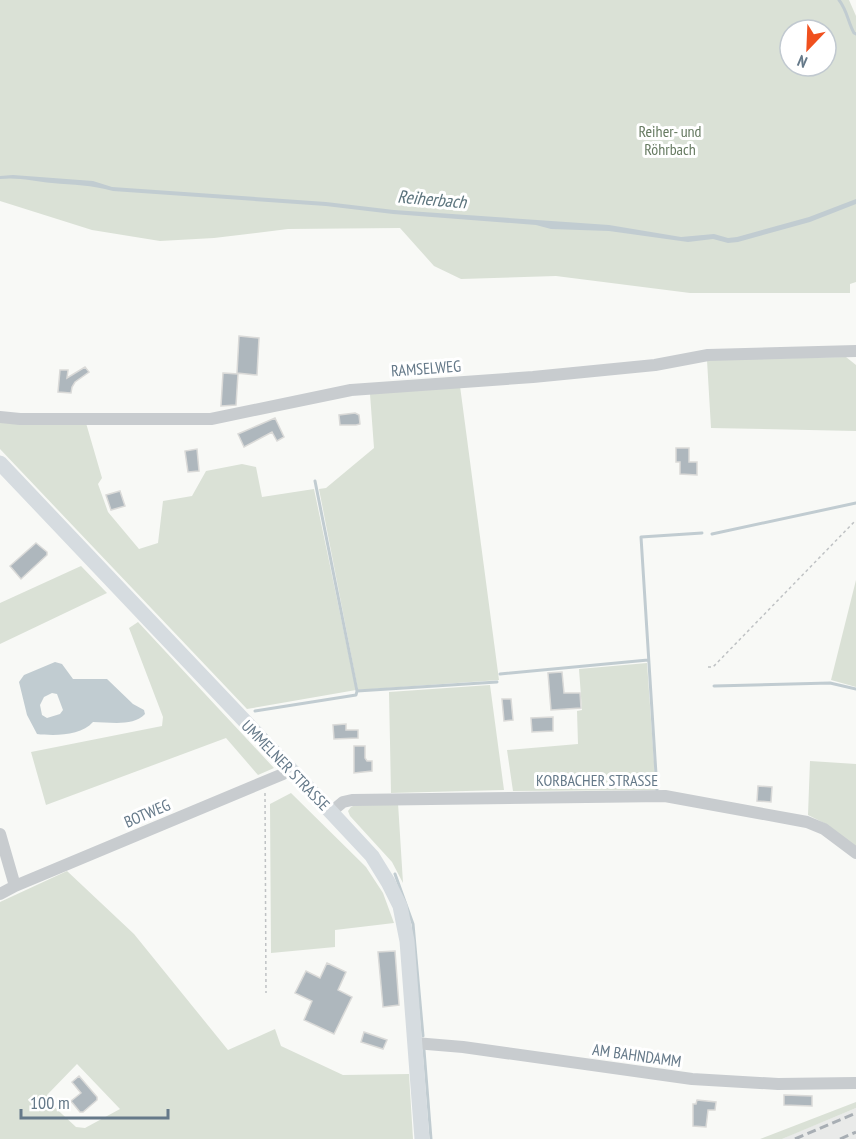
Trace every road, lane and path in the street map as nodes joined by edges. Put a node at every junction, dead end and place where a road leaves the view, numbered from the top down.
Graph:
1 (856, 351) edge
2 (0, 417) edge
3 (0, 463) edge
4 (856, 520) edge
5 (708, 667) dead end
6 (290, 769) junction
7 (265, 782) junction
8 (331, 812) junction
9 (0, 834) edge
10 (856, 853) edge
11 (15, 886) junction
12 (0, 894) edge
13 (266, 993) dead end
14 (415, 1043) junction
15 (856, 1083) edge
16 (422, 1139) edge

1 - 2 street, RAMSELWEG
3 - 6 main road, UMMELNER STRASSE
4 - 5 path
6 - 7 street, BOTWEG
6 - 8 main road, UMMELNER STRASSE
7 - 11 street, BOTWEG
7 - 13 path
8 - 10 street, KORBACHER STRASSE
8 - 14 main road, UMMELNER STRASSE
9 - 11 street
11 - 12 street, BOTWEG
14 - 15 street, AM BAHNDAMM
14 - 16 main road, UMMELNER STRASSE

